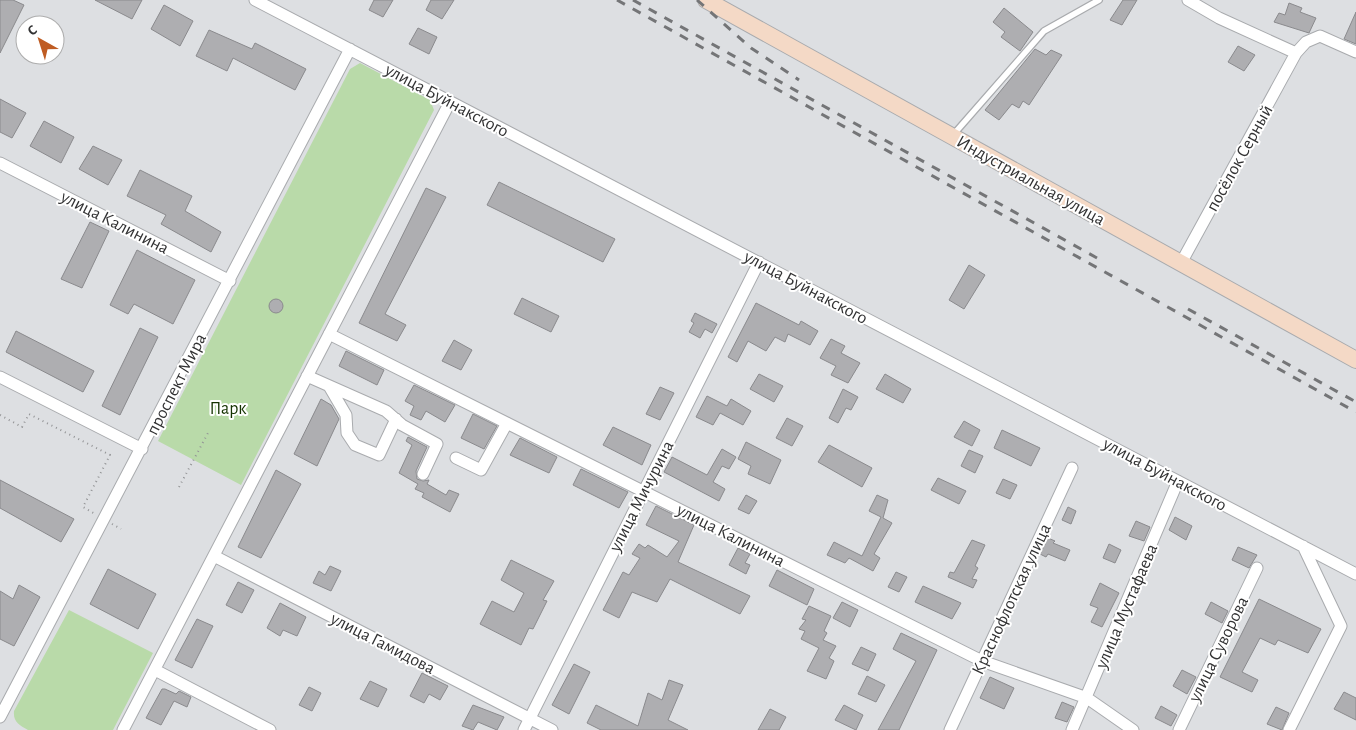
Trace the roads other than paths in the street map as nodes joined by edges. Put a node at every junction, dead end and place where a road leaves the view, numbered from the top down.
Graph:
1 (255, 0) edge
2 (706, 0) edge
3 (1099, 0) edge
4 (1188, 0) edge
5 (350, 49) junction
6 (1356, 52) edge
7 (1296, 53) junction
8 (450, 102) junction
9 (952, 136) junction
10 (0, 163) edge
11 (759, 262) junction
12 (1182, 263) junction
13 (230, 281) junction
14 (329, 334) junction
15 (1356, 360) edge
16 (308, 376) junction
17 (0, 377) edge
18 (329, 386) junction
19 (396, 419) junction
20 (507, 424) junction
21 (142, 449) junction
22 (456, 458) dead end
23 (1072, 468) dead end
24 (423, 474) dead end
25 (1178, 481) junction
26 (644, 492) junction
27 (1303, 546) junction
28 (214, 556) junction
29 (1257, 568) dead end
30 (1356, 574) edge
31 (982, 661) junction
32 (155, 670) junction
33 (1087, 698) junction
34 (0, 717) edge
35 (529, 719) junction
36 (123, 730) edge
37 (270, 730) edge
38 (524, 730) edge
39 (552, 730) edge
40 (950, 730) edge
41 (1072, 730) edge
42 (1133, 730) edge
43 (1179, 730) edge
44 (1288, 730) edge

1 - 5 street, улица Буйнакского
2 - 9 street, Индустриальная улица
3 - 9 lane
4 - 7 street
5 - 8 street, улица Буйнакского
5 - 13 street, проспект Мира
6 - 7 street, посёлок Серный
7 - 12 street, посёлок Серный
8 - 11 street, улица Буйнакского
8 - 14 street
9 - 12 street, Индустриальная улица
10 - 13 street, улица Калинина
11 - 25 street, улица Буйнакского
11 - 26 street, улица Мичурина
12 - 15 street, Индустриальная улица
13 - 21 street, проспект Мира
14 - 16 street
14 - 20 street, улица Калинина
16 - 18 street
16 - 28 street
17 - 21 street
18 - 19 street
18 - 19 street
19 - 24 street
20 - 22 street
20 - 26 street, улица Калинина
21 - 34 street, проспект Мира
23 - 31 street, Краснофлотская улица
25 - 27 street, улица Буйнакского
25 - 33 street, улица Мустафаева
26 - 31 street, улица Калинина
26 - 35 street, улица Мичурина
27 - 30 street, улица Буйнакского
27 - 44 street
28 - 32 street
28 - 35 street, улица Гамидова
29 - 43 street, улица Суворова
31 - 33 street, улица Калинина
31 - 40 street, Краснофлотская улица
32 - 36 street
32 - 37 street
33 - 41 street, улица Мустафаева
33 - 42 street, улица Калинина
35 - 38 street, улица Мичурина
35 - 39 street, улица Гамидова

